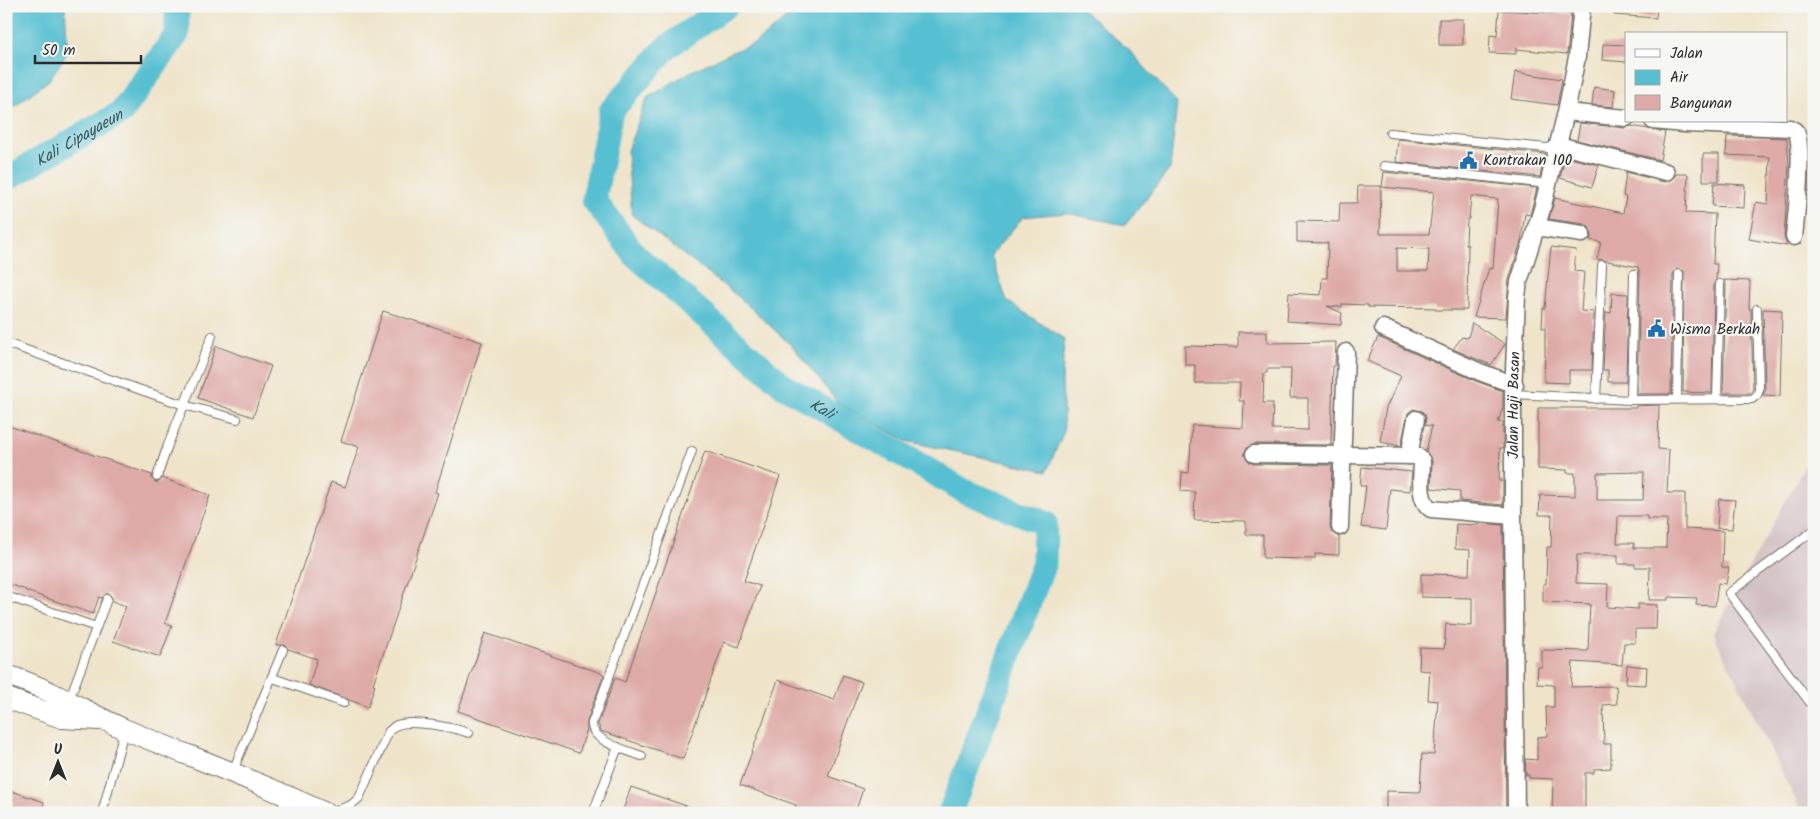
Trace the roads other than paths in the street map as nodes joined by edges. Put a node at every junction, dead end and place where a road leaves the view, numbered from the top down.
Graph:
1 (1582, 6) edge
2 (1566, 112) junction
3 (1625, 118) edge
4 (1663, 122) edge
5 (1390, 133) dead end
6 (1558, 145) junction
7 (1384, 166) dead end
8 (1666, 172) dead end
9 (1548, 184) junction
10 (1536, 226) junction
11 (1582, 234) dead end
12 (1794, 237) dead end
13 (1602, 265) dead end
14 (1634, 274) dead end
15 (1679, 274) dead end
16 (1720, 284) dead end
17 (1758, 309) dead end
18 (1383, 328) dead end
19 (212, 336) dead end
20 (6, 343) edge
21 (1346, 352) dead end
22 (1514, 390) junction
23 (1596, 399) junction
24 (1677, 399) junction
25 (1717, 399) junction
26 (1631, 400) junction
27 (184, 405) junction
28 (237, 419) dead end
29 (1416, 419) dead end
30 (692, 451) dead end
31 (1254, 454) dead end
32 (1342, 456) junction
33 (1408, 456) junction
34 (157, 477) dead end
35 (1513, 516) junction
36 (1340, 527) dead end
37 (1814, 530) edge
38 (6, 596) edge
39 (107, 599) dead end
40 (96, 627) junction
41 (283, 650) dead end
42 (6, 674) edge
43 (273, 678) junction
44 (6, 698) edge
45 (344, 703) dead end
46 (1814, 708) edge
47 (65, 709) junction
48 (115, 725) junction
49 (469, 733) dead end
50 (618, 747) junction
51 (642, 756) dead end
52 (232, 773) junction
53 (288, 804) edge
54 (102, 813) edge
55 (325, 813) edge
56 (330, 813) edge
57 (594, 813) edge
58 (1516, 813) edge

1 - 2 street, Jalan Haji Basan
2 - 3 street
2 - 6 street, Jalan Haji Basan
4 - 12 street
5 - 6 lane
6 - 8 street
6 - 9 street, Jalan Haji Basan
7 - 9 lane
9 - 10 street, Jalan Haji Basan
10 - 11 street
10 - 22 street, Jalan Haji Basan
13 - 23 lane
14 - 26 lane
15 - 24 lane
16 - 25 lane
17 - 25 lane
18 - 22 street
19 - 27 lane
20 - 27 lane
21 - 32 street
22 - 23 lane
22 - 35 street, Jalan Haji Basan
23 - 26 lane
24 - 25 lane
24 - 26 lane
27 - 28 lane
27 - 34 lane
29 - 33 street
30 - 50 lane
31 - 32 street
32 - 33 street
32 - 36 street
33 - 35 street
35 - 58 street, Jalan Haji Basan
37 - 46 lane
38 - 40 lane
39 - 40 lane
40 - 47 lane
41 - 43 lane
42 - 47 street
43 - 45 lane
43 - 52 lane
44 - 47 street
47 - 48 street
48 - 52 street
48 - 54 lane
49 - 56 lane
50 - 51 lane
50 - 57 lane
52 - 53 street
53 - 55 street

